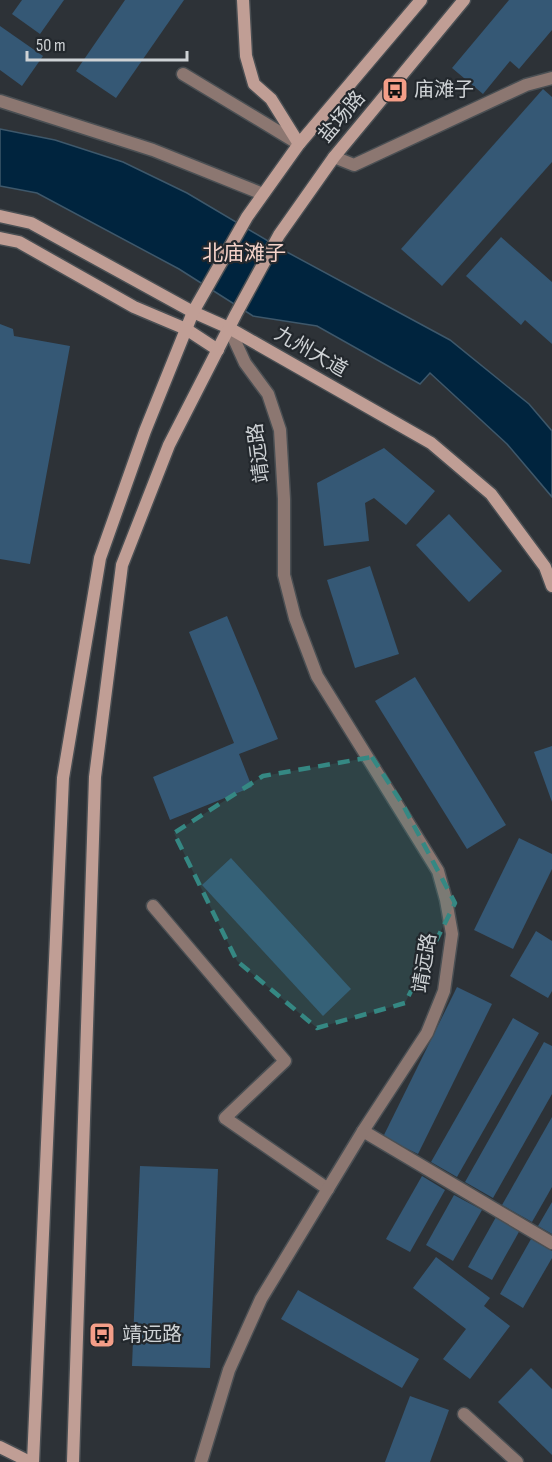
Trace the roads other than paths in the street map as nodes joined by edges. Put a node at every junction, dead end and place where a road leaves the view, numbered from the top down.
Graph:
1 (243, 0) edge
2 (421, 0) edge
3 (464, 0) edge
4 (183, 74) dead end
5 (552, 78) edge
6 (0, 101) edge
7 (299, 144) junction
8 (334, 157) junction
9 (263, 194) junction
10 (0, 216) edge
11 (0, 238) edge
12 (193, 312) junction
13 (229, 328) junction
14 (186, 329) junction
15 (218, 350) junction
16 (552, 586) edge
17 (153, 906) dead end
18 (363, 1131) junction
19 (328, 1189) junction
20 (552, 1243) edge
21 (464, 1414) dead end
22 (0, 1447) edge
23 (31, 1462) edge
24 (73, 1462) edge
25 (201, 1462) edge
26 (517, 1462) edge

1 - 7 main road
2 - 7 main road, 盐场路
3 - 8 main road, 盐场路
4 - 7 street
5 - 8 street
6 - 9 street
7 - 9 main road, 盐场路
8 - 13 main road, 盐场路
9 - 12 main road, 盐场路
10 - 12 main road, 九州大道
11 - 14 main road
12 - 13 main road, 九州大道
12 - 14 main road
13 - 15 main road
13 - 16 main road, 九州大道
13 - 18 street, 靖远路
14 - 15 main road
14 - 23 main road
15 - 24 main road
17 - 19 street
18 - 19 street, 靖远路
18 - 20 street
19 - 25 street, 靖远路
21 - 26 street
22 - 23 main road

